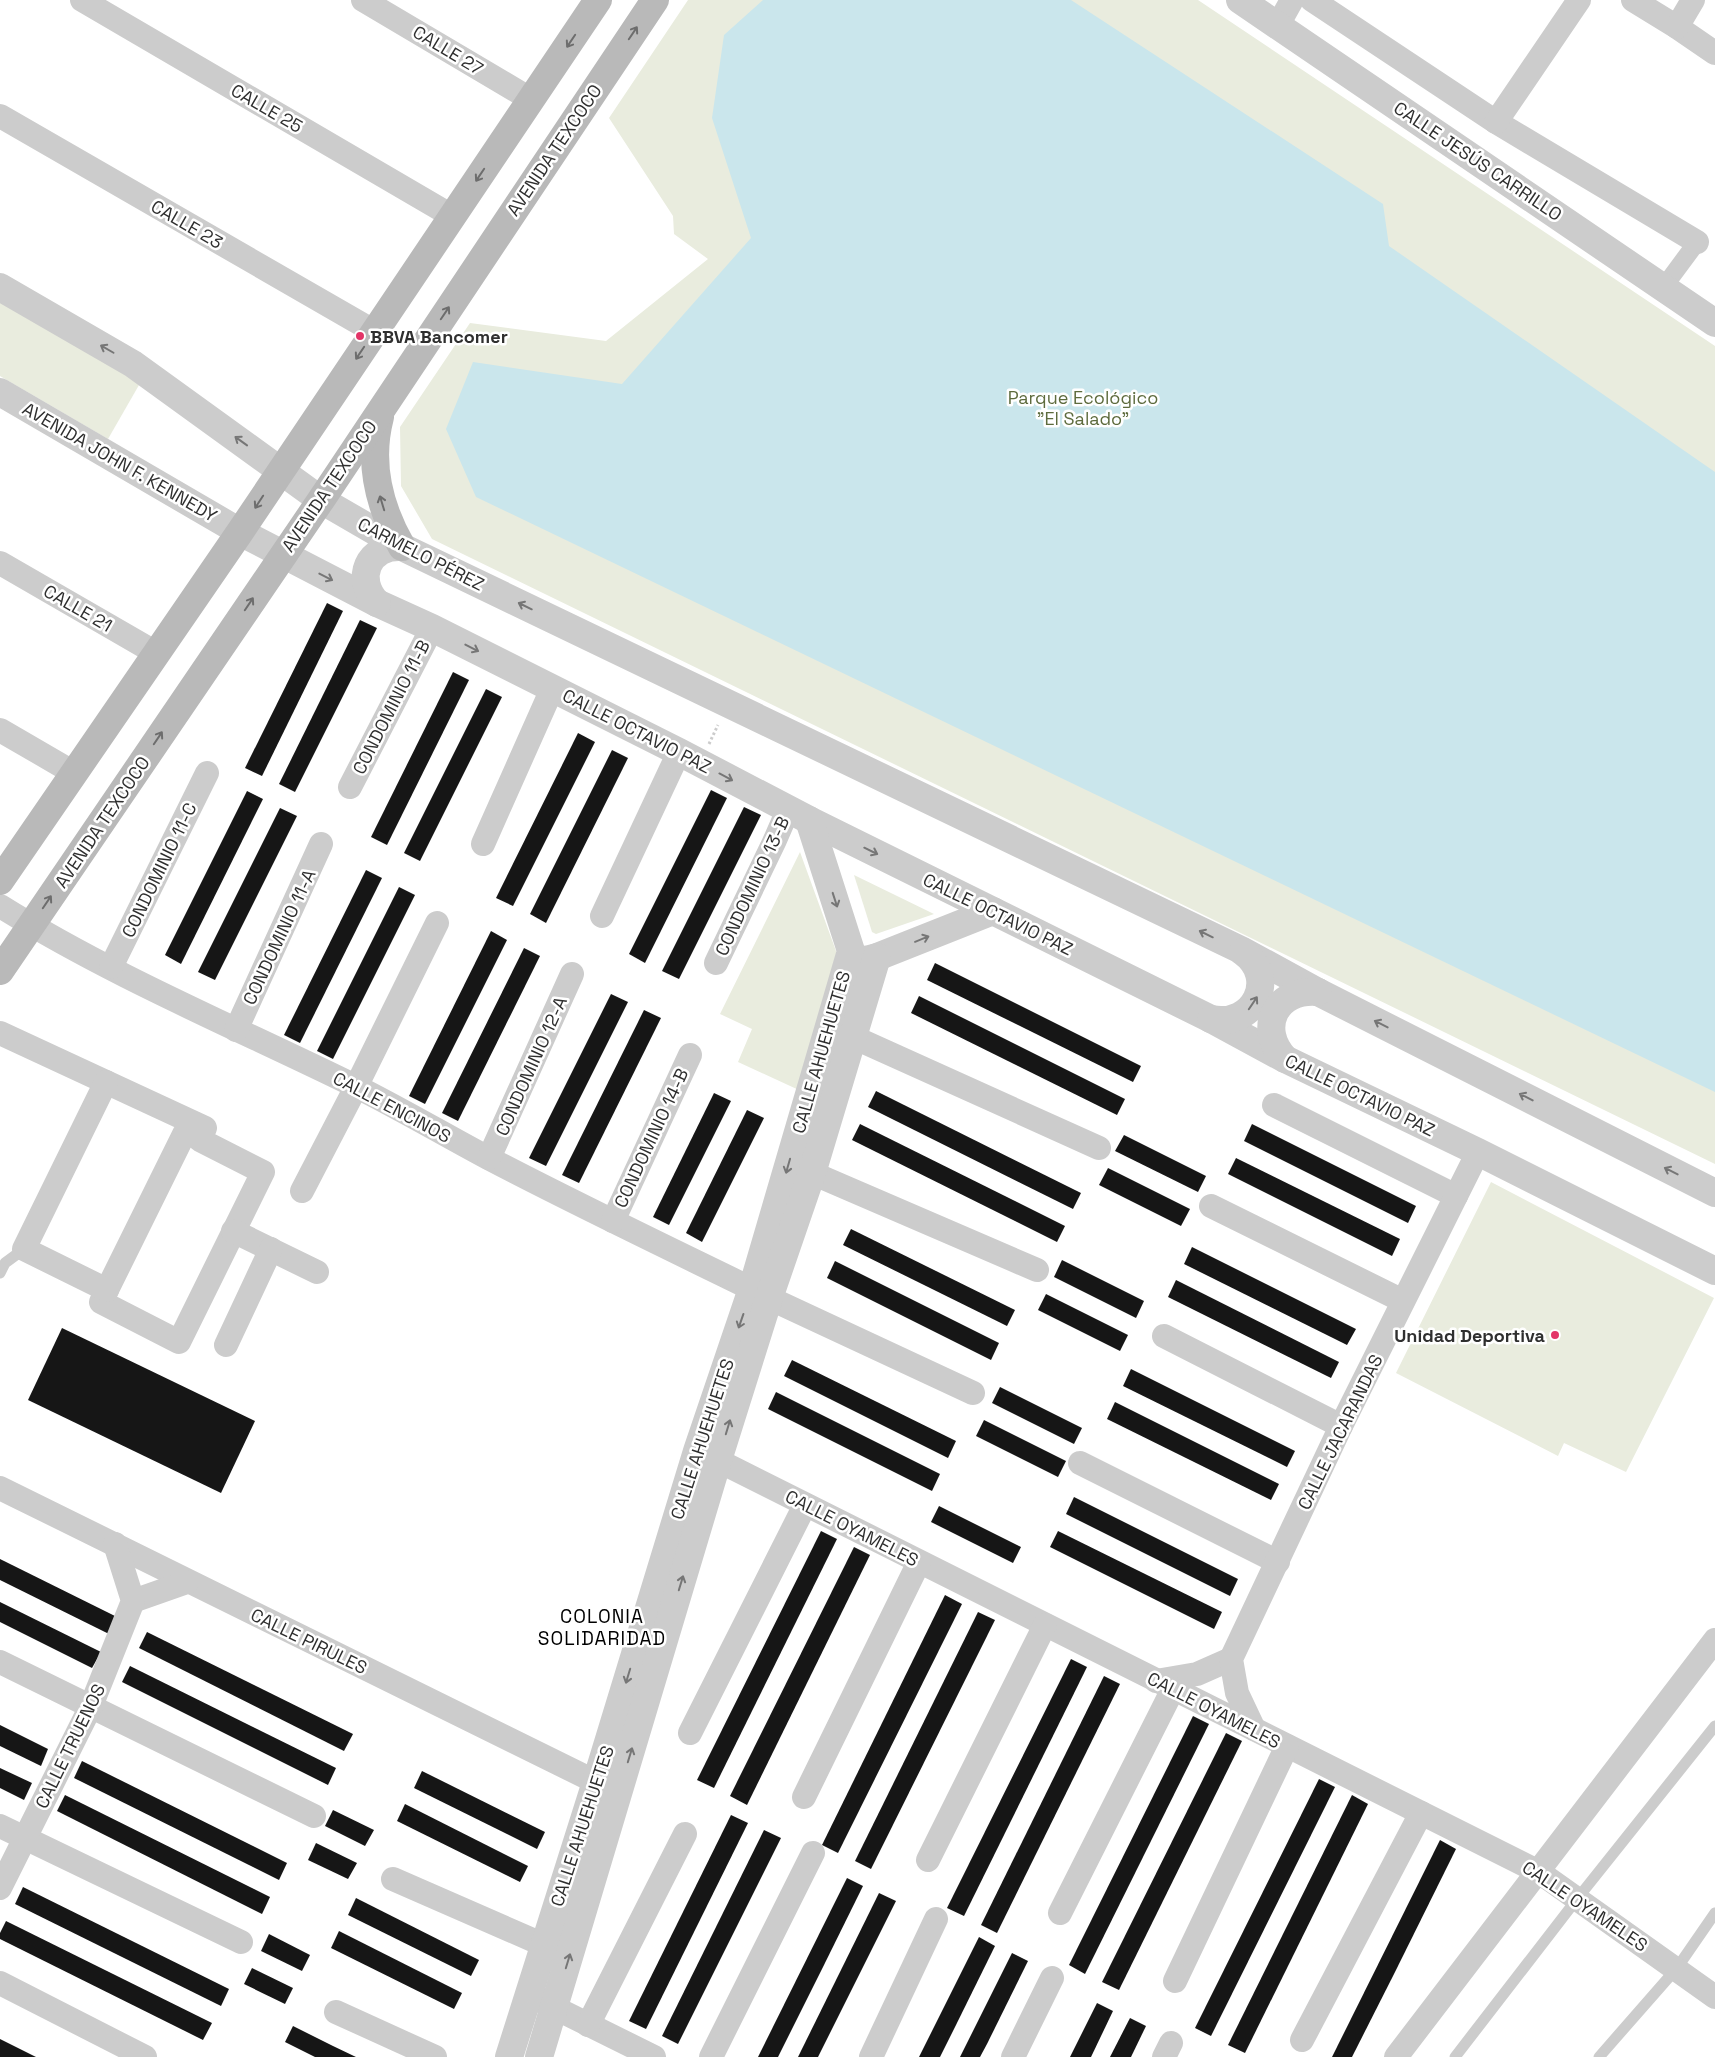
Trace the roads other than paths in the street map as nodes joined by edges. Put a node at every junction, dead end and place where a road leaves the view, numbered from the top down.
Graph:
1 (82, 0) edge
2 (363, 0) edge
3 (598, 0) edge
4 (655, 0) edge
5 (1240, 0) edge
6 (1292, 0) edge
7 (1312, 0) edge
8 (1580, 0) edge
9 (1633, 0) edge
10 (1693, 0) edge
11 (1278, 25) junction
12 (1677, 27) junction
13 (1715, 53) edge
14 (532, 100) junction
15 (0, 116) edge
16 (1496, 122) junction
17 (452, 216) junction
18 (1697, 242) joint
19 (0, 287) edge
20 (1664, 288) junction
21 (1715, 323) edge
22 (375, 332) junction
23 (0, 392) edge
24 (382, 406) junction
25 (280, 470) junction
26 (321, 500) junction
27 (240, 532) junction
28 (402, 547) junction
29 (283, 554) junction
30 (0, 563) edge
31 (377, 603) junction
32 (432, 628) junction
33 (156, 654) junction
34 (552, 689) junction
35 (0, 730) edge
36 (690, 758) junction
37 (74, 773) junction
38 (207, 773) dead end
39 (350, 787) dead end
40 (798, 815) junction
41 (322, 844) dead end
42 (483, 844) dead end
43 (0, 881) edge
44 (0, 906) edge
45 (993, 911) junction
46 (602, 916) dead end
47 (437, 923) dead end
48 (31, 926) junction
49 (1241, 950) junction
50 (851, 951) junction
51 (877, 957) junction
52 (716, 963) dead end
53 (111, 967) junction
54 (0, 971) edge
55 (572, 974) dead end
56 (1318, 992) junction
57 (1211, 1019) junction
58 (236, 1030) junction
59 (0, 1033) edge
60 (853, 1037) junction
61 (690, 1055) dead end
62 (1284, 1059) junction
63 (106, 1082) junction
64 (356, 1087) junction
65 (1274, 1105) dead end
66 (190, 1122) junction
67 (1099, 1148) dead end
68 (1478, 1152) junction
69 (489, 1158) junction
70 (812, 1173) junction
71 (302, 1191) dead end
72 (1715, 1192) edge
73 (1456, 1196) junction
74 (1211, 1206) dead end
75 (613, 1221) junction
76 (233, 1231) junction
77 (24, 1249) junction
78 (271, 1249) junction
79 (1036, 1270) dead end
80 (1715, 1271) edge
81 (317, 1272) dead end
82 (0, 1273) edge
83 (106, 1290) junction
84 (760, 1294) junction
85 (1403, 1301) junction
86 (1164, 1336) dead end
87 (226, 1345) dead end
88 (973, 1393) dead end
89 (1341, 1426) junction
90 (708, 1456) junction
91 (1080, 1463) dead end
92 (0, 1488) edge
93 (805, 1505) junction
94 (114, 1544) junction
95 (919, 1562) junction
96 (1278, 1562) junction
97 (188, 1582) junction
98 (133, 1601) junction
99 (1045, 1625) junction
100 (1715, 1640) edge
101 (1230, 1659) junction
102 (0, 1662) edge
103 (1164, 1685) junction
104 (91, 1706) junction
105 (1715, 1726) edge
106 (1254, 1730) junction
107 (690, 1733) dead end
108 (1287, 1746) junction
109 (608, 1785) junction
110 (804, 1797) dead end
111 (1421, 1813) junction
112 (314, 1816) dead end
113 (0, 1826) edge
114 (685, 1834) dead end
115 (25, 1838) junction
116 (813, 1853) dead end
117 (928, 1860) dead end
118 (1539, 1872) junction
119 (393, 1879) dead end
120 (0, 1888) edge
121 (1577, 1899) junction
122 (1060, 1913) dead end
123 (1715, 1913) edge
124 (936, 1919) dead end
125 (241, 1942) dead end
126 (544, 1945) junction
127 (1677, 1968) junction
128 (1052, 1978) dead end
129 (1175, 1981) dead end
130 (0, 1984) edge
131 (528, 1995) junction
132 (1715, 1997) edge
133 (554, 2008) junction
134 (336, 2012) dead end
135 (588, 2025) junction
136 (1302, 2040) dead end
137 (145, 2057) edge
138 (435, 2057) edge
139 (509, 2057) edge
140 (539, 2057) edge
141 (654, 2057) edge
142 (711, 2057) edge
143 (871, 2057) edge
144 (1013, 2057) edge
145 (1396, 2057) edge
146 (1455, 2057) edge
147 (1599, 2057) edge

1 - 17 street, CALLE 25
2 - 14 street, CALLE 27
3 -> 14 main road
24 -> 4 main road, AVENIDA TEXCOCO
5 - 11 street, CALLE JESÚS CARRILLO
6 - 11 street
7 - 16 street
8 - 16 street
9 - 12 street
10 - 12 street
11 - 20 street, CALLE JESÚS CARRILLO
12 - 13 street
14 -> 17 main road
15 - 22 street, CALLE 23
16 - 18 street
17 - 22 main road
18 - 20 street
25 -> 19 street
20 - 21 street, CALLE JESÚS CARRILLO
22 -> 25 main road
23 - 27 street, AVENIDA JOHN F. KENNEDY
24 - 26 main road, AVENIDA TEXCOCO
28 -> 24 main road
25 - 26 street, CARMELO PÉREZ
25 -> 27 main road
26 - 28 street, CARMELO PÉREZ
26 - 29 main road, AVENIDA TEXCOCO
27 - 29 street
27 - 33 main road
28 - 31 street
49 -> 28 street, CARMELO PÉREZ
29 -> 31 street, CALLE OCTAVIO PAZ
48 -> 29 main road, AVENIDA TEXCOCO
30 - 33 street, CALLE 21
31 - 32 street, CALLE OCTAVIO PAZ
32 -> 34 street, CALLE OCTAVIO PAZ
32 - 39 street, CONDOMINIO 11-B
33 - 37 main road
34 - 36 street, CALLE OCTAVIO PAZ
34 - 42 street
35 - 37 street
36 -> 40 street, CALLE OCTAVIO PAZ
36 - 46 street
37 - 43 main road
38 - 53 street, CONDOMINIO 11-C
40 -> 45 street, CALLE OCTAVIO PAZ
40 -> 50 street, CALLE AHUEHUETES
40 - 52 street, CONDOMINIO 13-B
41 - 58 street, CONDOMINIO 11-A
44 - 48 street, CALLE ENCINOS
51 -> 45 street
45 - 57 street, CALLE OCTAVIO PAZ
47 - 64 street
48 - 53 street, CALLE ENCINOS
48 - 54 main road, AVENIDA TEXCOCO
49 - 56 street
57 -> 49 street
50 - 51 street
50 -> 84 street, CALLE AHUEHUETES
51 - 60 street, CALLE AHUEHUETES
53 - 58 street, CALLE ENCINOS
55 - 69 street, CONDOMINIO 12-A
56 - 62 street
72 -> 56 street
57 - 62 street, CALLE OCTAVIO PAZ
58 - 64 street, CALLE ENCINOS
59 - 63 street
60 - 67 street
60 - 70 street, CALLE AHUEHUETES
61 - 75 street, CONDOMINIO 14-B
62 - 68 street, CALLE OCTAVIO PAZ
63 - 66 street
63 - 77 street
64 - 69 street, CALLE ENCINOS
64 - 71 street
65 - 73 street
66 - 76 street
66 - 83 street
68 - 73 street, CALLE JACARANDAS
68 - 80 street, CALLE OCTAVIO PAZ
69 - 75 street, CALLE ENCINOS
70 - 79 street
70 - 84 street, CALLE AHUEHUETES
73 - 85 street, CALLE JACARANDAS
74 - 85 street
75 - 84 street, CALLE ENCINOS
76 - 78 street
76 - 83 street
77 - 82 lane
77 - 83 street
78 - 81 street
78 - 87 street
84 - 88 street, CALLE ENCINOS
84 - 90 street, CALLE AHUEHUETES
85 - 89 street, CALLE JACARANDAS
86 - 89 street
89 - 96 street, CALLE JACARANDAS
90 - 93 street, CALLE OYAMELES
90 - 109 street, CALLE AHUEHUETES
91 - 96 street
92 - 94 street, CALLE PIRULES
93 - 95 street, CALLE OYAMELES
93 - 107 street
94 - 97 street, CALLE PIRULES
94 - 98 street
95 - 99 street, CALLE OYAMELES
95 - 110 street
96 - 101 street, CALLE JACARANDAS
97 - 98 street
97 - 109 street, CALLE PIRULES
98 - 104 street, CALLE TRUENOS
99 - 103 street, CALLE OYAMELES
99 - 117 street
100 - 118 street
101 - 103 street
101 - 106 street
102 - 104 street
103 - 106 street, CALLE OYAMELES
103 - 122 street
104 - 112 street
104 - 115 street, CALLE TRUENOS
105 - 121 lane
106 - 108 street, CALLE OYAMELES
108 - 111 street, CALLE OYAMELES
108 - 129 street
109 - 126 street, CALLE AHUEHUETES
133 -> 109 street, CALLE AHUEHUETES
111 - 118 street, CALLE OYAMELES
111 - 136 street
113 - 115 street
114 - 135 street
115 - 120 street, CALLE TRUENOS
115 - 125 street
116 - 142 street
118 - 121 street, CALLE OYAMELES
118 - 145 street
119 - 126 street
121 - 127 street, CALLE OYAMELES
121 - 146 lane
123 - 127 lane
124 - 143 street
126 - 131 street, CALLE AHUEHUETES
127 - 132 street, CALLE OYAMELES
127 - 147 lane
128 - 144 street
130 - 137 street
131 - 133 street
131 - 139 street, CALLE AHUEHUETES
133 - 135 street
133 - 140 street, CALLE AHUEHUETES
134 - 138 street
135 - 141 street

